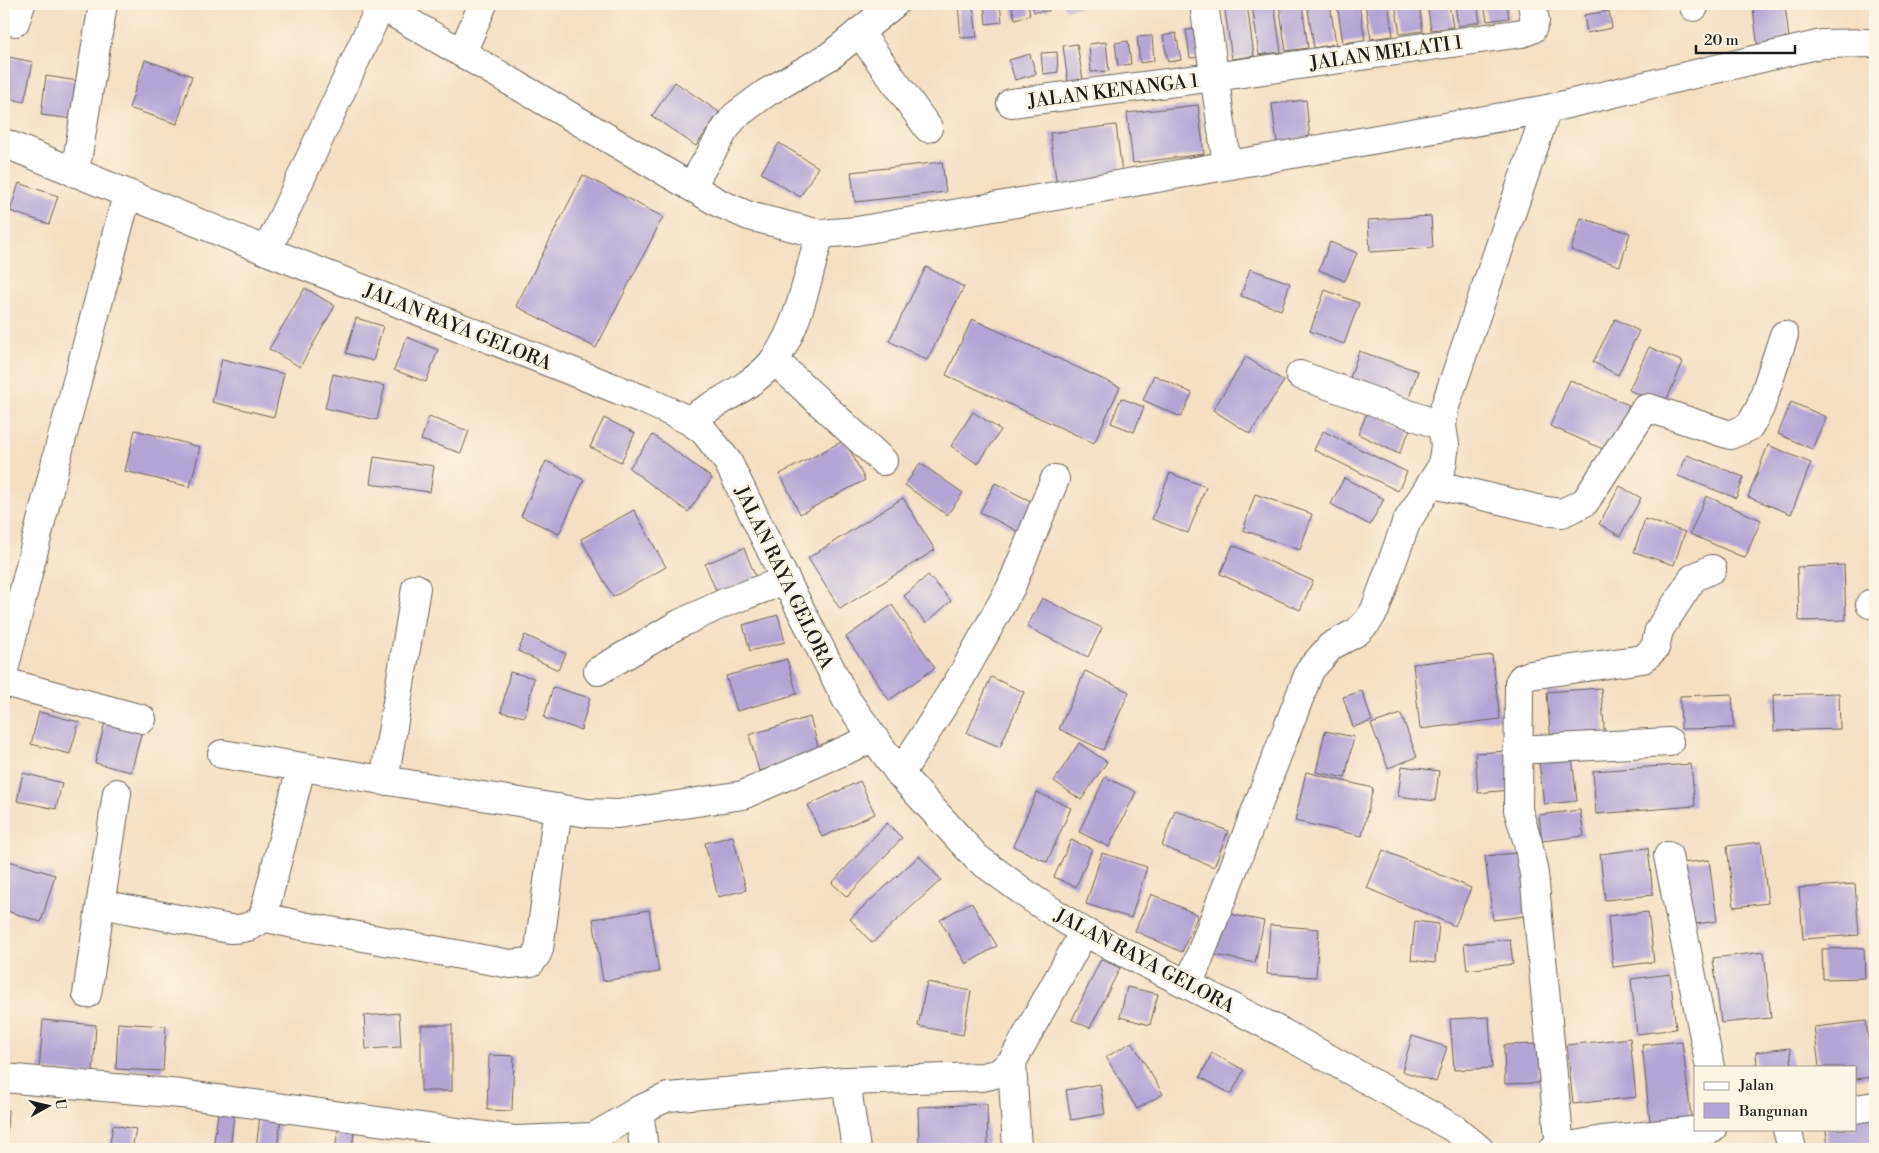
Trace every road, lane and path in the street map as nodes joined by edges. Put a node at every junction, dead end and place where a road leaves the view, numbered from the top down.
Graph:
1 (103, 4) edge
2 (380, 4) edge
3 (483, 4) edge
4 (894, 4) edge
5 (1204, 4) edge
6 (1532, 4) edge
7 (859, 32) junction
8 (1875, 43) edge
9 (462, 53) junction
10 (1214, 77) junction
11 (1011, 103) dead end
12 (1547, 109) junction
13 (928, 128) dead end
14 (4, 144) edge
15 (1227, 165) junction
16 (75, 173) junction
17 (691, 187) junction
18 (127, 195) junction
19 (820, 234) junction
20 (268, 251) junction
21 (1784, 335) dead end
22 (774, 360) junction
23 (1300, 375) dead end
24 (688, 420) junction
25 (1442, 426) junction
26 (883, 462) dead end
27 (1055, 479) dead end
28 (1432, 484) junction
29 (1712, 569) dead end
30 (786, 580) junction
31 (416, 588) dead end
32 (4, 670) edge
33 (598, 671) dead end
34 (4, 682) edge
35 (142, 719) dead end
36 (873, 738) junction
37 (1670, 742) dead end
38 (1517, 750) junction
39 (222, 754) dead end
40 (302, 768) junction
41 (900, 774) junction
42 (384, 781) junction
43 (118, 792) dead end
44 (558, 808) junction
45 (1668, 856) dead end
46 (101, 904) junction
47 (264, 917) junction
48 (1084, 932) junction
49 (1189, 984) junction
50 (87, 994) dead end
51 (1012, 1062) junction
52 (1710, 1066) edge
53 (4, 1078) edge
54 (846, 1081) junction
55 (1875, 1106) edge
56 (1856, 1109) edge
57 (639, 1110) junction
58 (1702, 1130) edge
59 (1787, 1130) edge
60 (1556, 1148) edge
61 (644, 1149) edge
62 (856, 1149) edge
63 (1017, 1149) edge
64 (1479, 1149) edge
65 (1792, 1149) edge

1 - 16 street
2 - 9 street
2 - 20 street
3 - 9 street
4 - 7 street
5 - 10 street
6 - 10 street, JALAN MELATI 1
7 - 13 street
7 - 17 street
8 - 12 street
9 - 17 street
10 - 11 street, JALAN KENANGA 1
10 - 15 street
12 - 15 street
12 - 25 street
14 - 16 street, JALAN RAYA GELORA
15 - 19 street
16 - 18 street, JALAN RAYA GELORA
17 - 19 street
18 - 20 street, JALAN RAYA GELORA
18 - 32 street
19 - 22 street
20 - 24 street, JALAN RAYA GELORA
21 - 28 street
22 - 24 street
22 - 26 street
23 - 25 street
24 - 30 street, JALAN RAYA GELORA
25 - 28 street
27 - 41 street
28 - 49 street
29 - 38 street
30 - 33 street
30 - 36 street, JALAN RAYA GELORA
31 - 42 street
34 - 35 street
36 - 41 street, JALAN RAYA GELORA
36 - 44 street
37 - 38 street
38 - 60 street
39 - 40 street
40 - 42 street
40 - 47 street
41 - 48 street, JALAN RAYA GELORA
42 - 44 street
43 - 46 street
44 - 47 street
45 - 52 street
46 - 47 street
46 - 50 street
48 - 49 street, JALAN RAYA GELORA
48 - 51 street
49 - 64 street, JALAN RAYA GELORA
51 - 54 street
51 - 63 street
53 - 57 street
54 - 57 street
54 - 62 street
55 - 56 street
57 - 61 street
58 - 60 street
59 - 65 street

